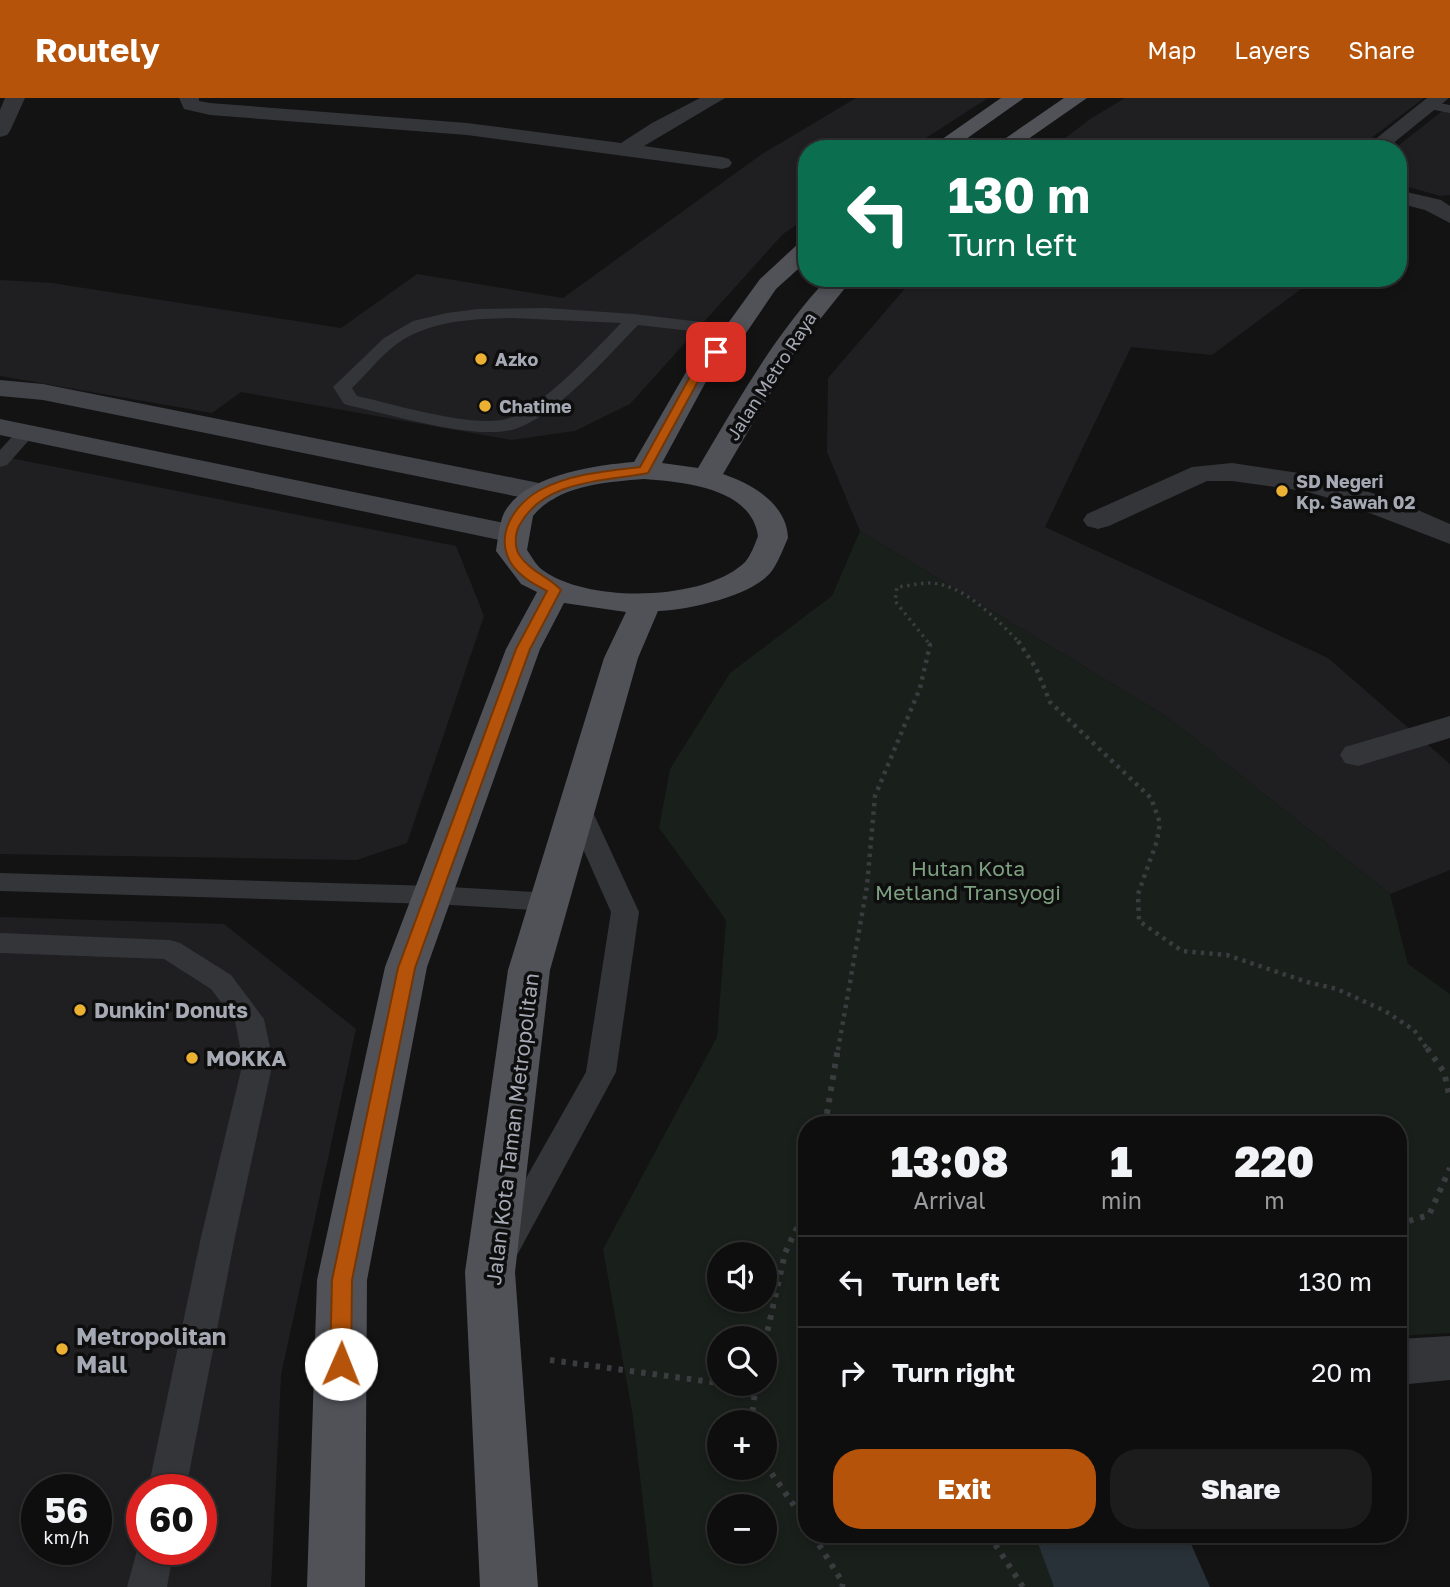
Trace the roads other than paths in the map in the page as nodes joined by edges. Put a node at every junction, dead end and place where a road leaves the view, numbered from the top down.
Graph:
1 (15, 98) edge
2 (189, 98) edge
3 (670, 98) edge
4 (1014, 98) edge
5 (1077, 98) edge
6 (711, 100) edge
7 (1434, 102) edge
8 (1450, 109) edge
9 (0, 131) edge
10 (951, 140) edge
11 (1014, 140) edge
12 (1385, 140) edge
13 (625, 150) junction
14 (722, 163) dead end
15 (1407, 198) edge
16 (1450, 216) edge
17 (798, 256) edge
18 (832, 287) edge
19 (634, 319) junction
20 (734, 331) junction
21 (0, 388) edge
22 (14, 429) edge
23 (0, 461) edge
24 (644, 470) junction
25 (707, 478) junction
26 (544, 493) junction
27 (1098, 520) dead end
28 (509, 533) junction
29 (1450, 535) edge
30 (554, 590) junction
31 (645, 605) junction
32 (1450, 727) edge
33 (1358, 755) dead end
34 (577, 806) junction
35 (0, 882) edge
36 (433, 895) junction
37 (551, 902) junction
38 (0, 943) edge
39 (490, 1272) junction
40 (1450, 1358) edge
41 (1407, 1362) edge
42 (170, 1474) edge
43 (152, 1565) edge
44 (147, 1587) edge
45 (336, 1587) edge
46 (509, 1587) edge

1 - 9 street
2 - 13 street
3 - 6 street
4 - 10 main road
5 - 11 main road
6 - 13 street
7 - 8 lane
7 - 12 street
13 - 14 street
15 - 16 street
17 - 20 main road
18 - 25 main road, Jalan Metro Raya
19 - 19 lane
19 - 20 lane
20 - 24 main road
21 - 26 street
22 - 23 lane
22 - 28 street
24 - 25 main road
24 - 26 main road
25 - 31 main road
26 - 28 main road
27 - 29 street
28 - 30 main road
30 - 31 main road
30 - 36 main road
31 - 34 main road, Jalan Kota Taman Metropolitan
32 - 33 street
34 - 37 main road, Jalan Kota Taman Metropolitan
34 - 39 lane
35 - 36 lane
36 - 37 lane
36 - 45 main road
37 - 39 main road, Jalan Kota Taman Metropolitan
38 - 42 lane
39 - 46 main road, Jalan Kota Taman Metropolitan
40 - 41 street
43 - 44 lane

